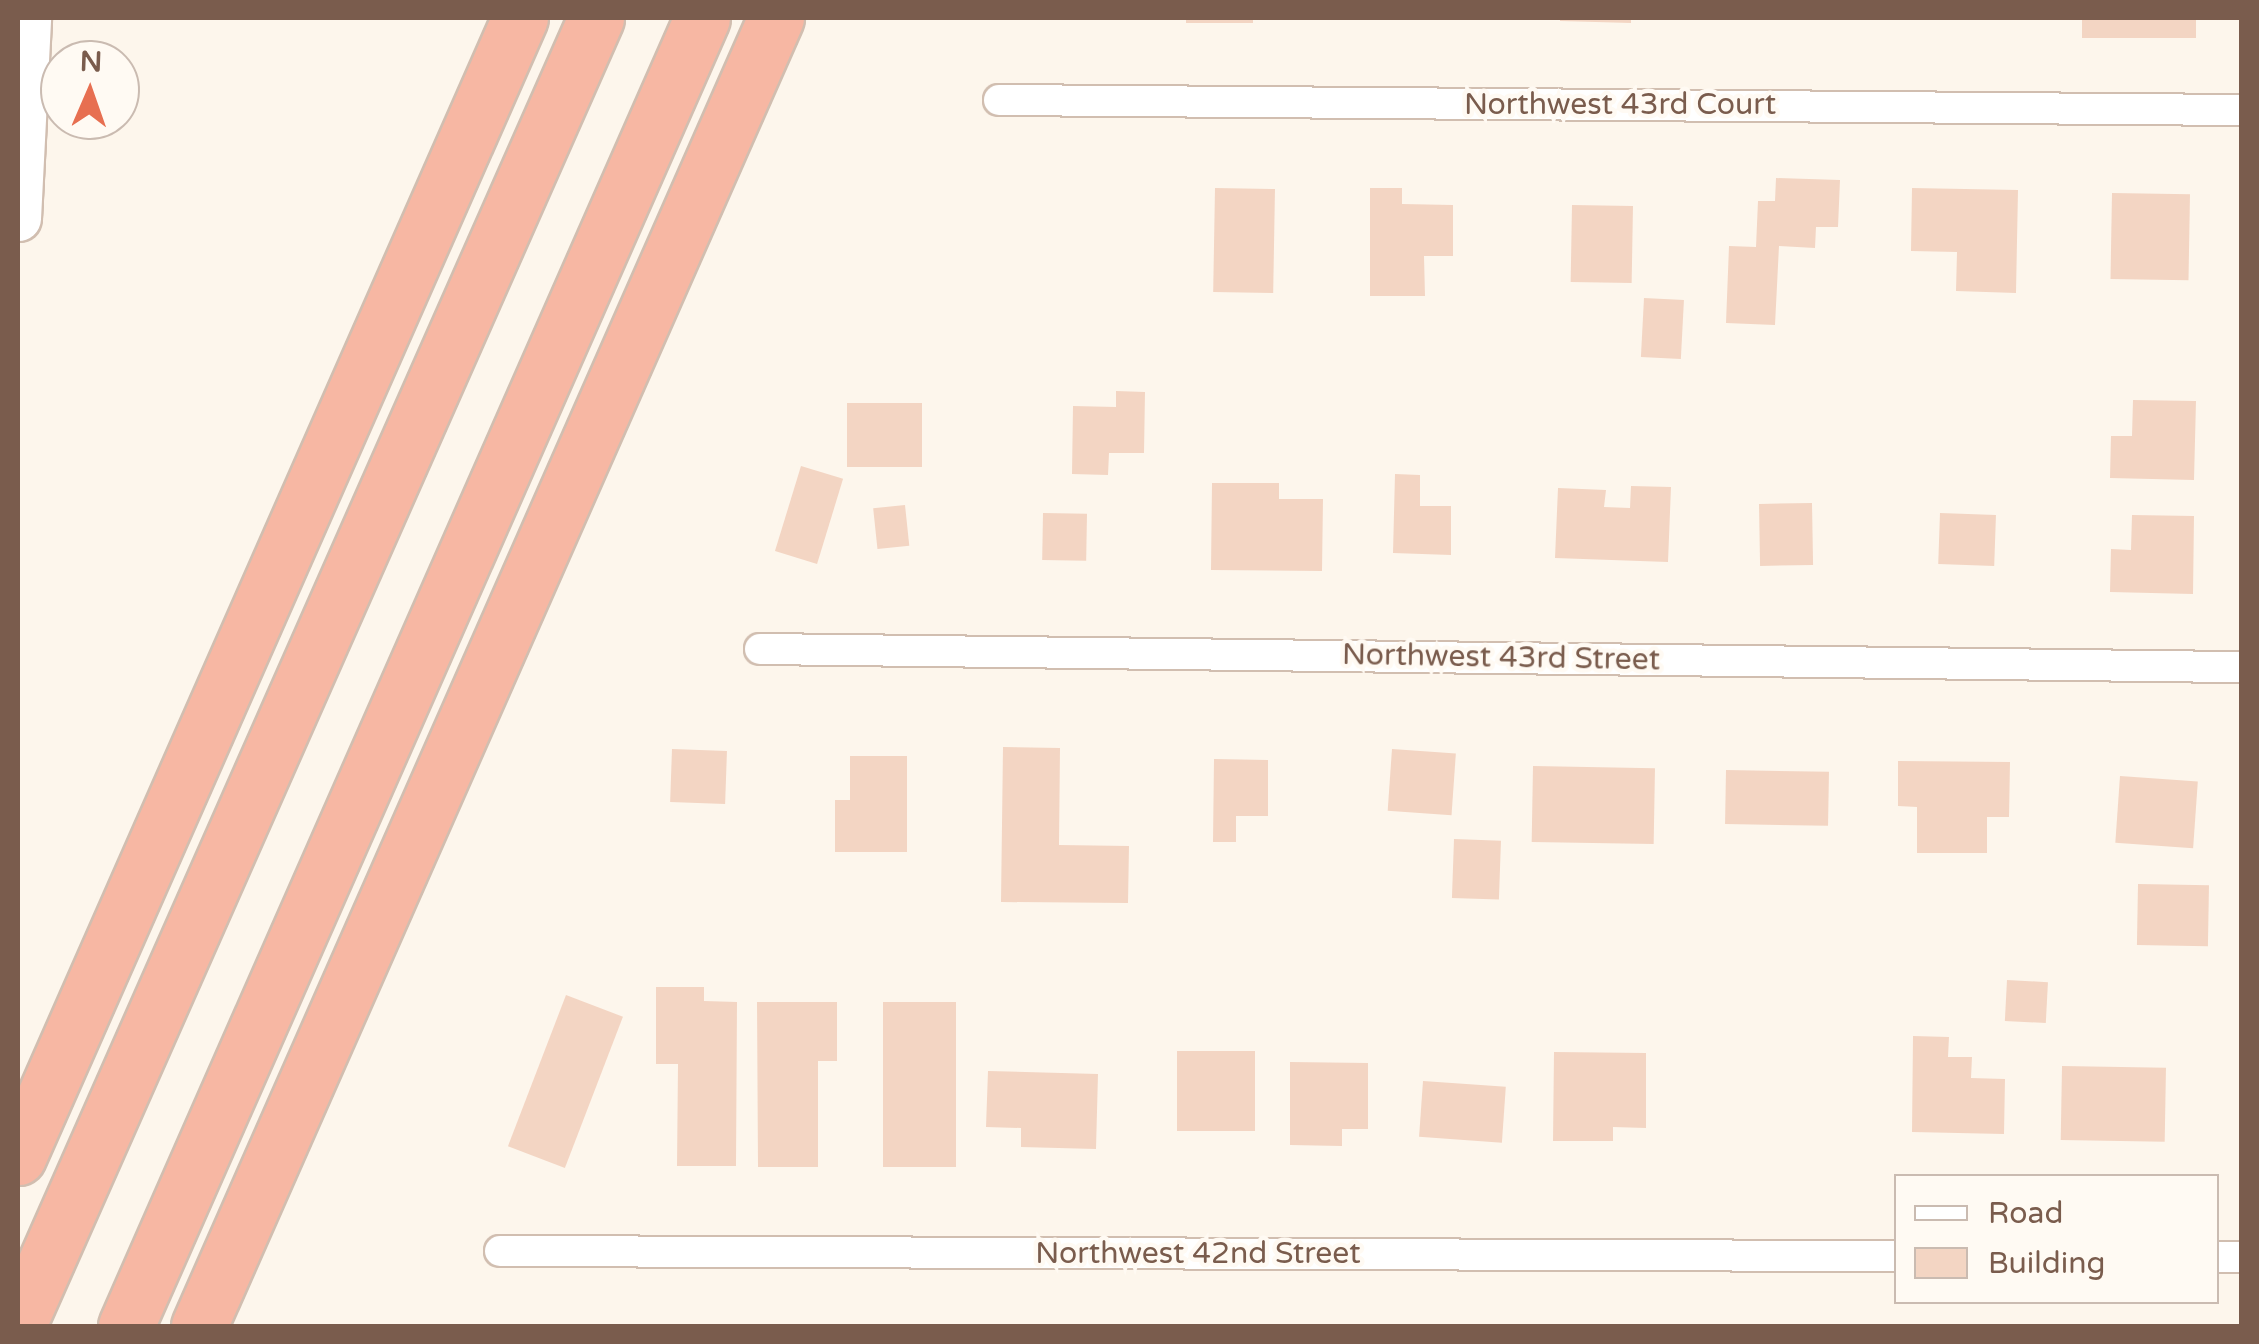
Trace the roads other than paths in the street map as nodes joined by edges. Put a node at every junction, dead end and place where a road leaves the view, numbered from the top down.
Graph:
1 (28, 18) edge
2 (520, 18) edge
3 (596, 18) edge
4 (702, 18) edge
5 (776, 18) edge
6 (999, 100) dead end
7 (2242, 110) edge
8 (18, 218) edge
9 (760, 649) dead end
10 (2242, 667) edge
11 (18, 1158) edge
12 (500, 1252) dead end
13 (1894, 1256) edge
14 (18, 1325) edge
15 (126, 1326) edge
16 (199, 1326) edge

1 - 8 main road
2 - 11 highway
3 - 14 highway
4 - 15 highway
5 - 16 highway
6 - 7 street, Northwest 43rd Court
9 - 10 street, Northwest 43rd Street
12 - 13 street, Northwest 42nd Street

